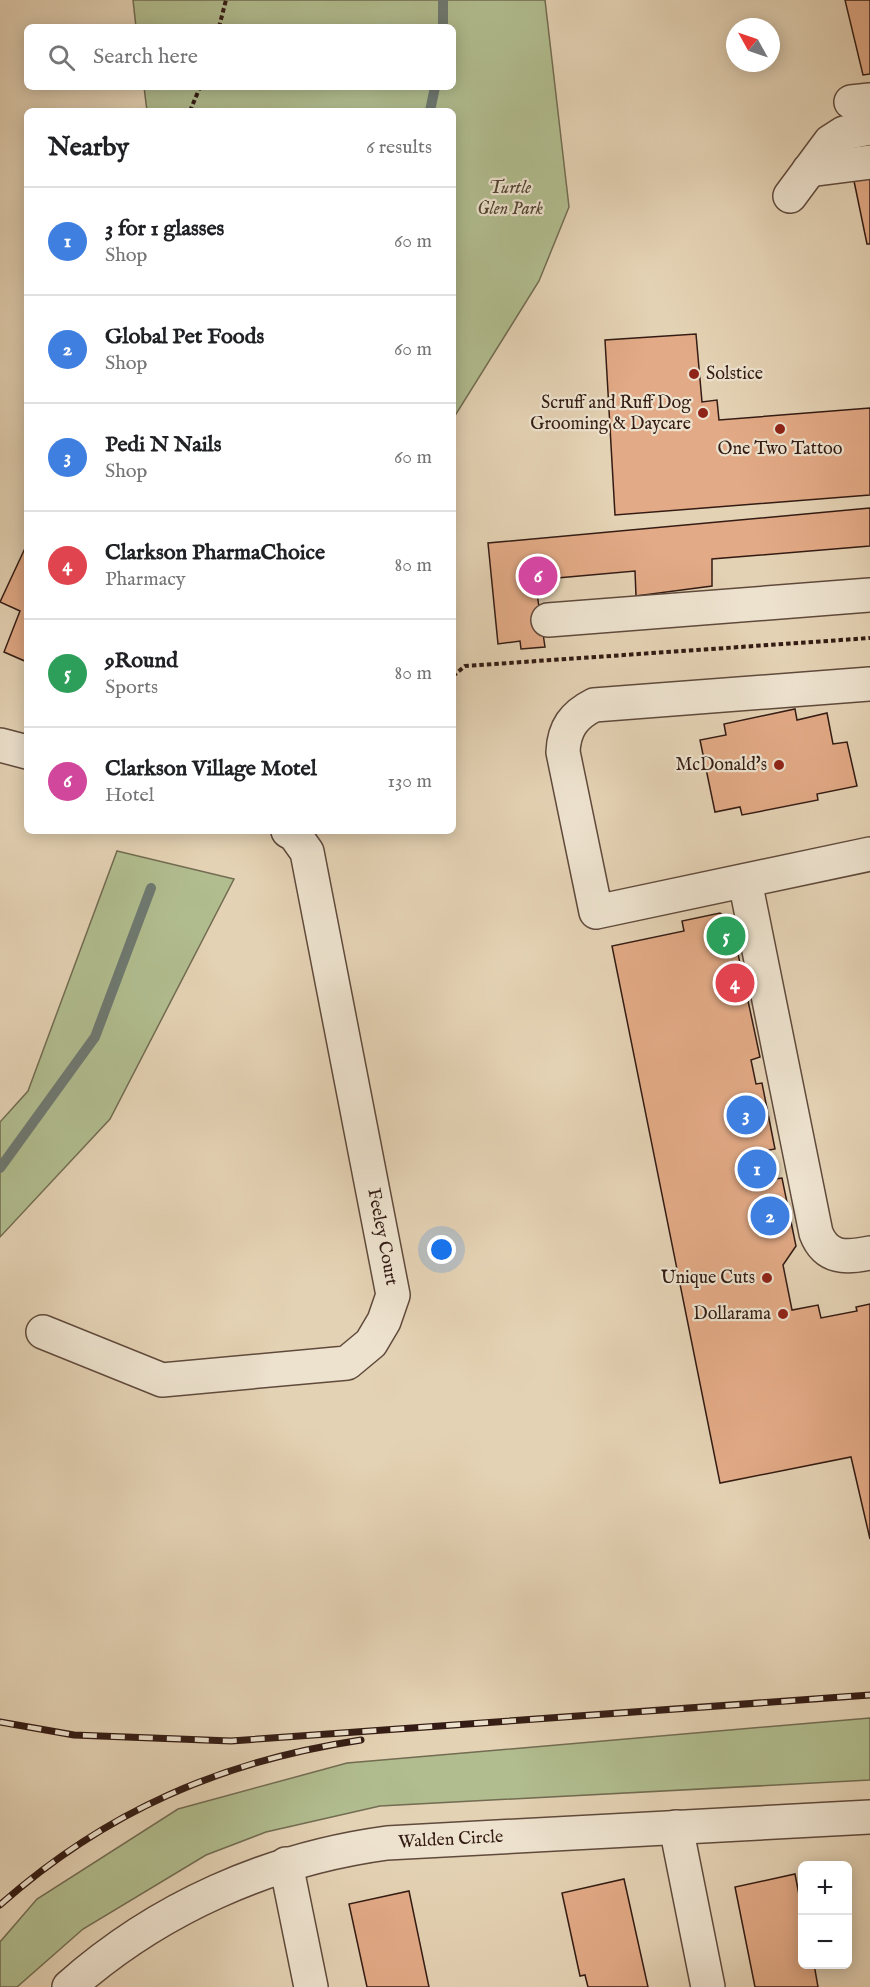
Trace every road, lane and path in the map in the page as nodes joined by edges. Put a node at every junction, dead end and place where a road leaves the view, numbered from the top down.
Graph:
1 (225, 0) edge
2 (220, 24) edge
3 (199, 90) edge
4 (191, 108) edge
5 (870, 128) edge
6 (870, 162) edge
7 (870, 595) edge
8 (548, 620) dead end
9 (870, 638) edge
10 (456, 674) edge
11 (870, 684) edge
12 (0, 745) edge
13 (24, 751) edge
14 (293, 834) edge
15 (870, 854) edge
16 (745, 881) junction
17 (870, 1253) edge
18 (43, 1332) dead end
19 (870, 1817) edge
20 (676, 1827) junction
21 (286, 1864) junction
22 (97, 1977) edge
23 (69, 1987) edge
24 (311, 1987) edge
25 (708, 1987) edge

1 - 2 path
3 - 4 path
5 - 6 street
7 - 8 street
9 - 10 path
11 - 16 street
12 - 13 street
14 - 18 street, Feeley Court
15 - 16 street
16 - 17 street
19 - 20 street, Walden Circle
20 - 21 street, Walden Circle
20 - 25 street
21 - 22 street, Walden Circle
21 - 24 street
22 - 23 street, Walden Circle

